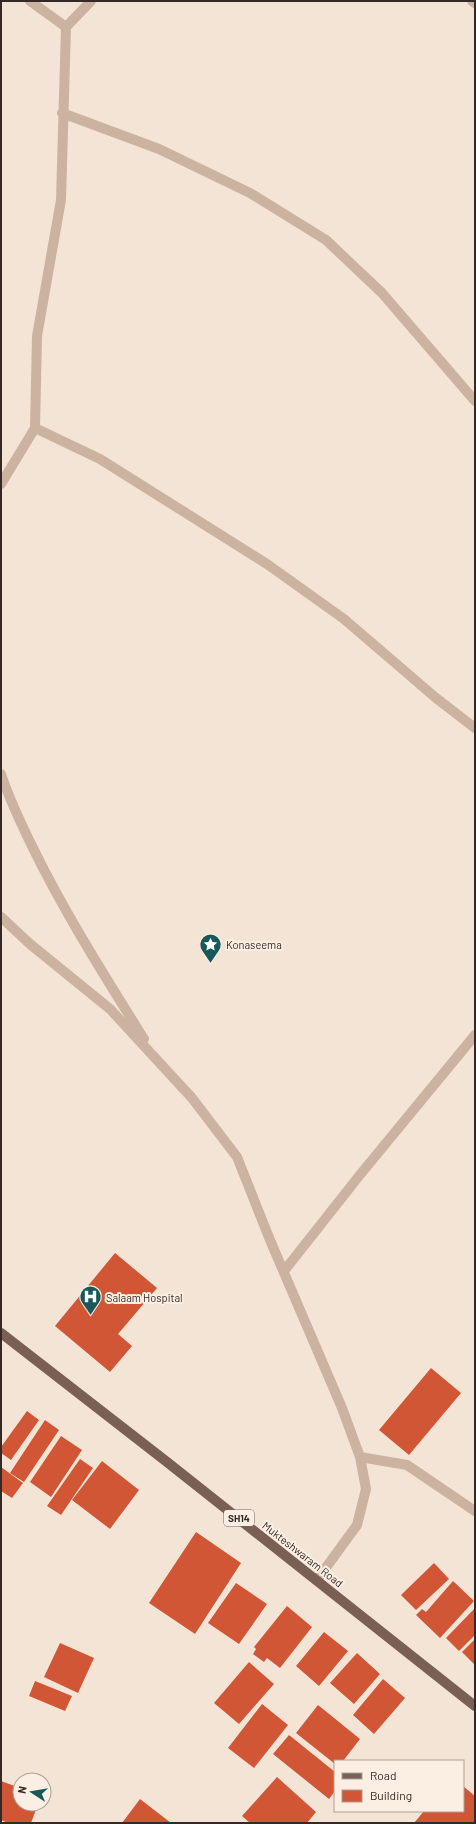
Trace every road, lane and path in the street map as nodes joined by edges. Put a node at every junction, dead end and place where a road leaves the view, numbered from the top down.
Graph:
1 (30, 1) edge
2 (91, 1) edge
3 (472, 1) edge
4 (475, 3) edge
5 (66, 27) junction
6 (62, 113) junction
7 (475, 401) edge
8 (35, 428) junction
9 (1, 484) edge
10 (475, 728) edge
11 (1, 774) edge
12 (1, 917) edge
13 (475, 1035) edge
14 (156, 1058) junction
15 (284, 1271) junction
16 (1, 1333) edge
17 (360, 1457) junction
18 (475, 1510) edge
19 (317, 1580) junction
20 (475, 1706) edge

1 - 5 street
2 - 5 street
3 - 4 street
5 - 6 street
6 - 7 street
6 - 8 street
8 - 9 street
8 - 10 street
11 - 14 street
12 - 14 street
13 - 15 street
14 - 15 street
15 - 17 street
16 - 19 main road, Mukteshwaram Road / SH14
17 - 18 street
17 - 19 street
19 - 20 main road, Mukteshwaram Road / SH14

